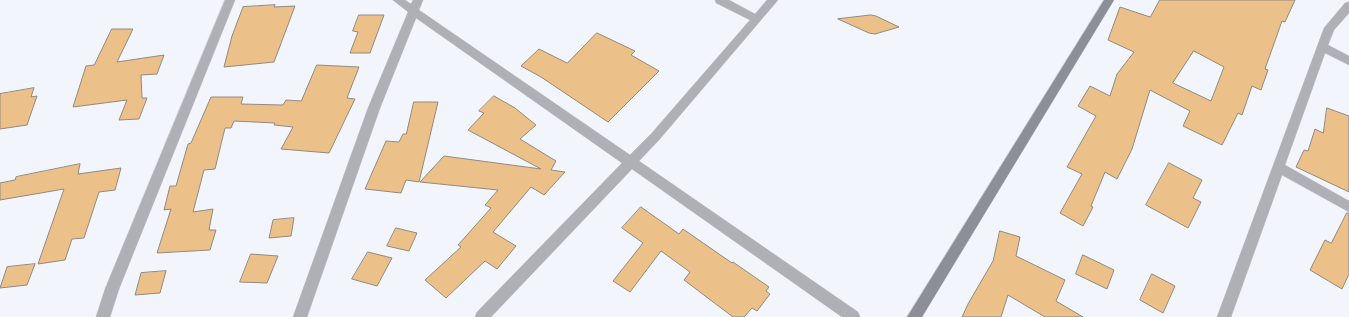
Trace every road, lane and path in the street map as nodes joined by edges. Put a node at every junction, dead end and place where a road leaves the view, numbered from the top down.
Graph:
1 (230, 0) edge
2 (398, 0) edge
3 (418, 0) edge
4 (720, 0) edge
5 (773, 0) edge
6 (1109, 0) edge
7 (1349, 6) edge
8 (413, 11) junction
9 (756, 19) junction
10 (1322, 47) junction
11 (1349, 61) edge
12 (630, 163) junction
13 (1278, 167) junction
14 (1349, 207) edge
15 (103, 317) edge
16 (300, 317) edge
17 (482, 317) edge
18 (853, 317) edge
19 (914, 317) edge
20 (1224, 317) edge

1 - 15 street
2 - 8 street
3 - 8 street
4 - 9 street
5 - 9 street
6 - 19 main road
7 - 10 street
8 - 12 street
8 - 16 street
9 - 12 street
10 - 11 street
10 - 13 street
12 - 17 street
12 - 18 street
13 - 14 street
13 - 20 street

